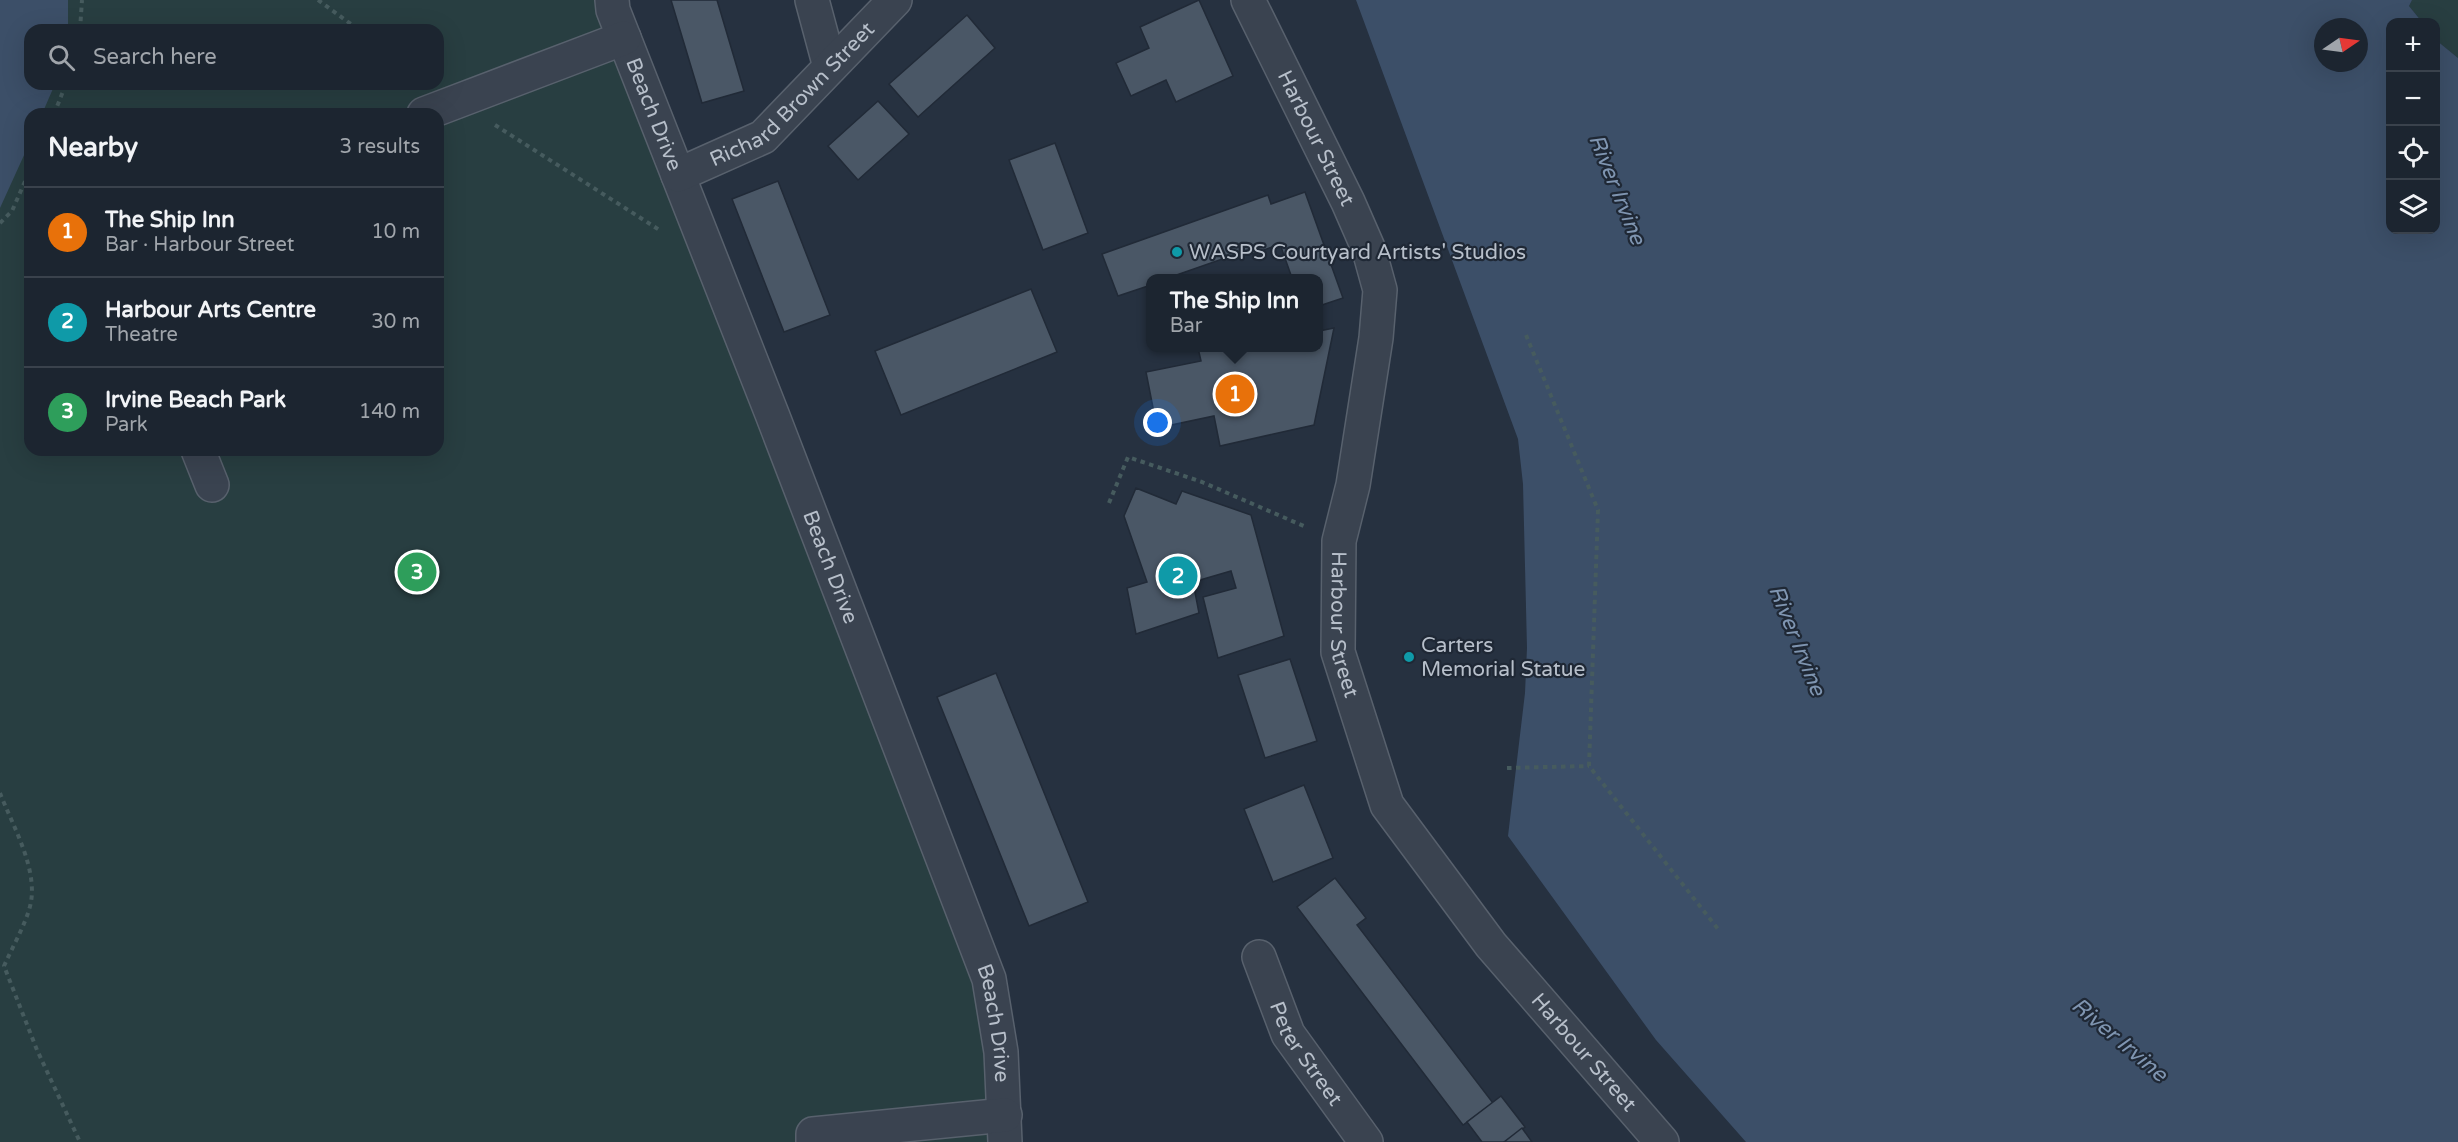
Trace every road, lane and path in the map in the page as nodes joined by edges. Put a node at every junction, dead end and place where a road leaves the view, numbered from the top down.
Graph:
1 (82, 0) edge
2 (318, 0) edge
3 (612, 0) edge
4 (812, 0) edge
5 (895, 0) edge
6 (1248, 0) edge
7 (80, 24) edge
8 (351, 24) edge
9 (624, 38) junction
10 (830, 67) junction
11 (64, 90) edge
12 (456, 100) junction
13 (56, 108) edge
14 (438, 108) edge
15 (678, 175) junction
16 (24, 184) edge
17 (0, 223) edge
18 (665, 234) dead end
19 (1526, 335) dead end
20 (200, 456) edge
21 (212, 485) dead end
22 (1109, 503) dead end
23 (1339, 541) junction
24 (1589, 765) junction
25 (1507, 768) dead end
26 (0, 793) edge
27 (1718, 929) dead end
28 (1259, 957) dead end
29 (1005, 1129) edge
30 (80, 1142) edge
31 (813, 1142) edge
32 (1366, 1142) edge
33 (1662, 1142) edge

1 - 7 path
2 - 8 path
3 - 9 street, Beach Drive
4 - 10 street
5 - 10 street, Richard Brown Street
6 - 23 street, Harbour Street
9 - 12 street
9 - 15 street, Beach Drive
10 - 15 street, Richard Brown Street
11 - 13 path
12 - 14 street
12 - 18 path
15 - 29 street, Beach Drive
16 - 17 path
19 - 24 path
20 - 21 street
22 - 23 path
23 - 33 street, Harbour Street
24 - 25 path
24 - 27 path
26 - 30 path
28 - 32 street, Peter Street
29 - 31 street

